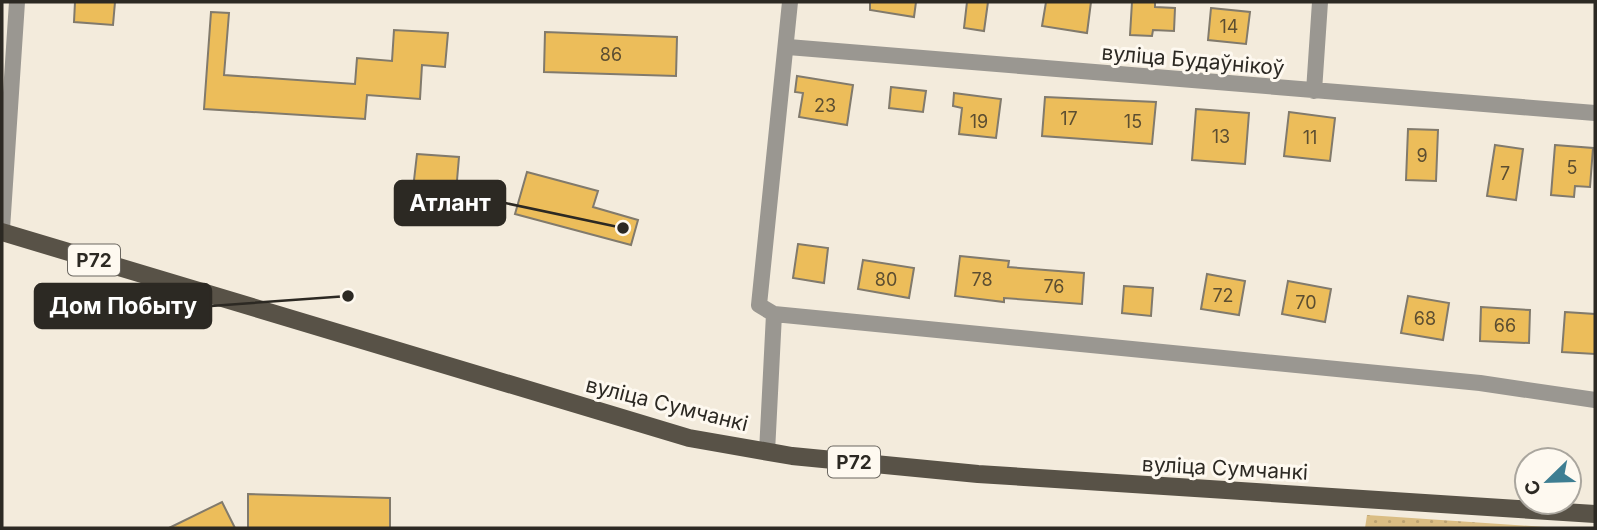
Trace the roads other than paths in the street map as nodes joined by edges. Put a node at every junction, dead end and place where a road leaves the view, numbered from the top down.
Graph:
1 (17, 2) edge
2 (790, 2) edge
3 (1320, 2) edge
4 (788, 47) junction
5 (1314, 91) junction
6 (1595, 113) edge
7 (2, 230) edge
8 (774, 314) junction
9 (1595, 400) edge
10 (767, 452) junction
11 (1595, 514) edge

1 - 7 street
2 - 4 street
3 - 5 street
4 - 5 street, вуліца Будаўнікоў
4 - 8 street
5 - 6 street, вуліца Будаўнікоў
7 - 10 main road, вуліца Сумчанкі / Р72
8 - 9 street
8 - 10 street
10 - 11 main road, вуліца Сумчанкі / Р72

